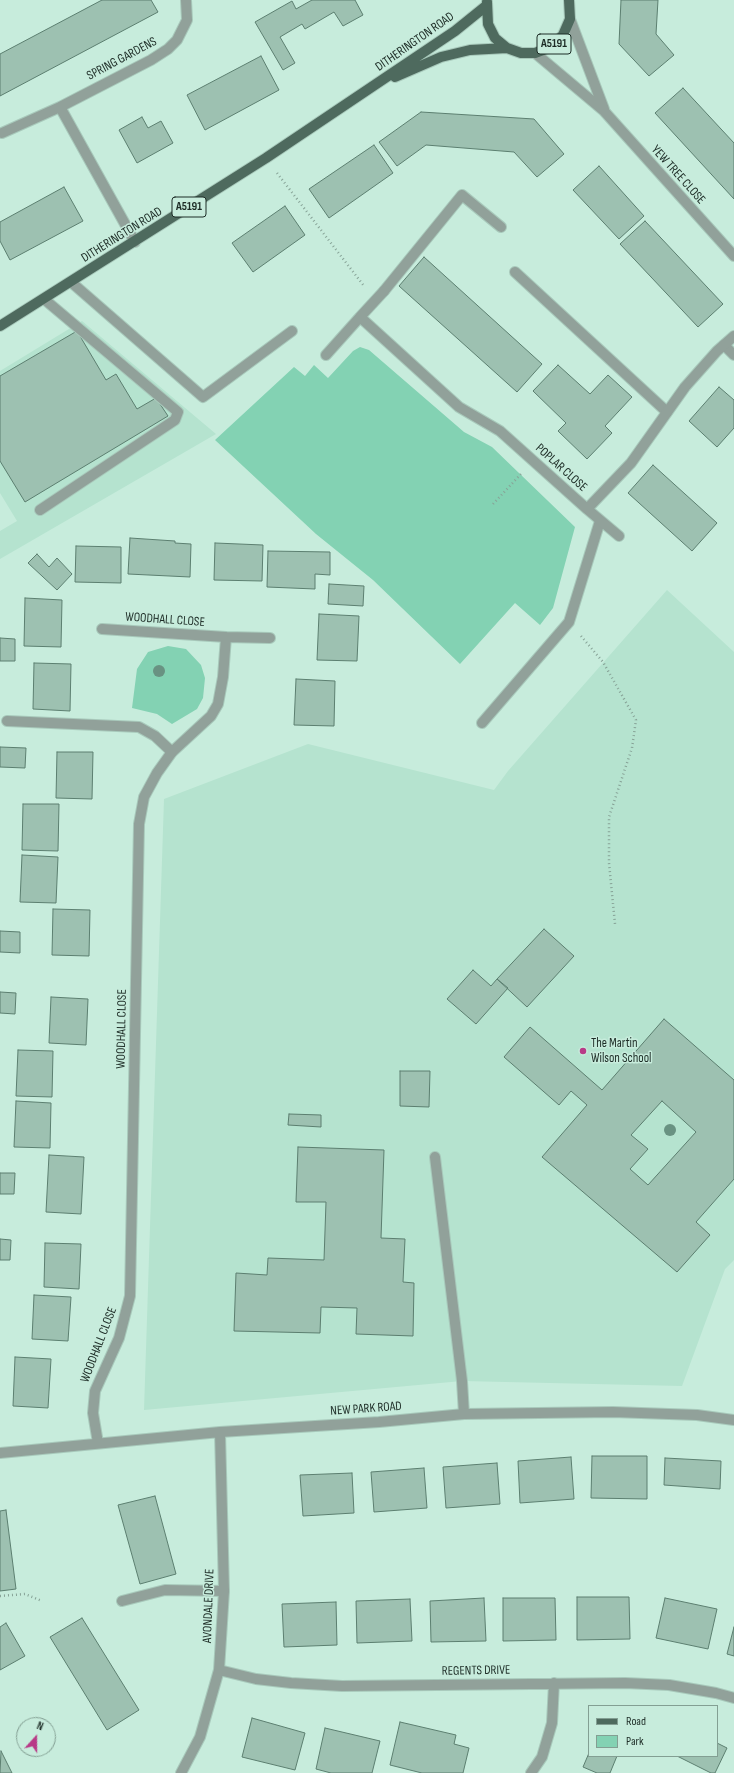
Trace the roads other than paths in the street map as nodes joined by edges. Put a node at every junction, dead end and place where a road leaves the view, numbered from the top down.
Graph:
1 (186, 0) edge
2 (569, 0) edge
3 (487, 3) edge
4 (570, 19) junction
5 (507, 48) junction
6 (535, 53) junction
7 (377, 84) junction
8 (60, 107) junction
9 (604, 111) junction
10 (2, 133) dead end
11 (501, 227) dead end
12 (135, 242) junction
13 (734, 256) edge
14 (515, 272) dead end
15 (71, 282) junction
16 (44, 299) junction
17 (360, 317) junction
18 (0, 326) edge
19 (292, 331) dead end
20 (734, 336) edge
21 (724, 345) junction
22 (734, 354) edge
23 (326, 355) dead end
24 (667, 412) junction
25 (587, 509) junction
26 (40, 510) dead end
27 (600, 521) junction
28 (619, 536) dead end
29 (102, 629) dead end
30 (226, 638) junction
31 (270, 638) dead end
32 (7, 721) dead end
33 (482, 723) dead end
34 (172, 752) junction
35 (435, 1157) dead end
36 (464, 1414) junction
37 (734, 1420) edge
38 (220, 1432) junction
39 (98, 1443) junction
40 (0, 1453) edge
41 (224, 1591) junction
42 (122, 1601) dead end
43 (219, 1670) junction
44 (554, 1683) junction
45 (734, 1698) edge
46 (180, 1773) edge
47 (531, 1773) edge

1 - 8 street, SPRING GARDENS
2 - 4 main road, DITHERINGTON ROAD / A5191
3 - 5 main road, DITHERINGTON ROAD / A5191
3 - 7 main road, DITHERINGTON ROAD / A5191
4 - 6 main road, DITHERINGTON ROAD / A5191
4 - 9 street, YEW TREE CLOSE
5 - 6 main road, DITHERINGTON ROAD / A5191
5 - 7 main road, DITHERINGTON ROAD / A5191
6 - 9 street, YEW TREE CLOSE
7 - 12 main road, DITHERINGTON ROAD / A5191
8 - 10 street, SPRING GARDENS
8 - 12 street
9 - 13 street, YEW TREE CLOSE
11 - 17 street
12 - 15 main road, DITHERINGTON ROAD / A5191
14 - 24 street
15 - 16 main road, DITHERINGTON ROAD / A5191
15 - 19 street
16 - 18 main road, DITHERINGTON ROAD / A5191
16 - 26 street
17 - 23 street
17 - 25 street, POPLAR CLOSE
20 - 21 street, POPLAR CLOSE
21 - 22 street
21 - 24 street, POPLAR CLOSE
24 - 25 street, POPLAR CLOSE
25 - 27 street
27 - 28 street
27 - 33 street
29 - 30 street, WOODHALL CLOSE
30 - 31 street, WOODHALL CLOSE
30 - 34 street, WOODHALL CLOSE
32 - 34 street
34 - 39 street, WOODHALL CLOSE
35 - 36 street
36 - 37 street, NEW PARK ROAD
36 - 38 street, NEW PARK ROAD
38 - 39 street, NEW PARK ROAD
38 - 41 street, AVONDALE DRIVE
39 - 40 street, NEW PARK ROAD
41 - 42 street
41 - 43 street, AVONDALE DRIVE
43 - 44 street, REGENTS DRIVE
43 - 46 street, AVONDALE DRIVE
44 - 45 street, REGENTS DRIVE
44 - 47 street

